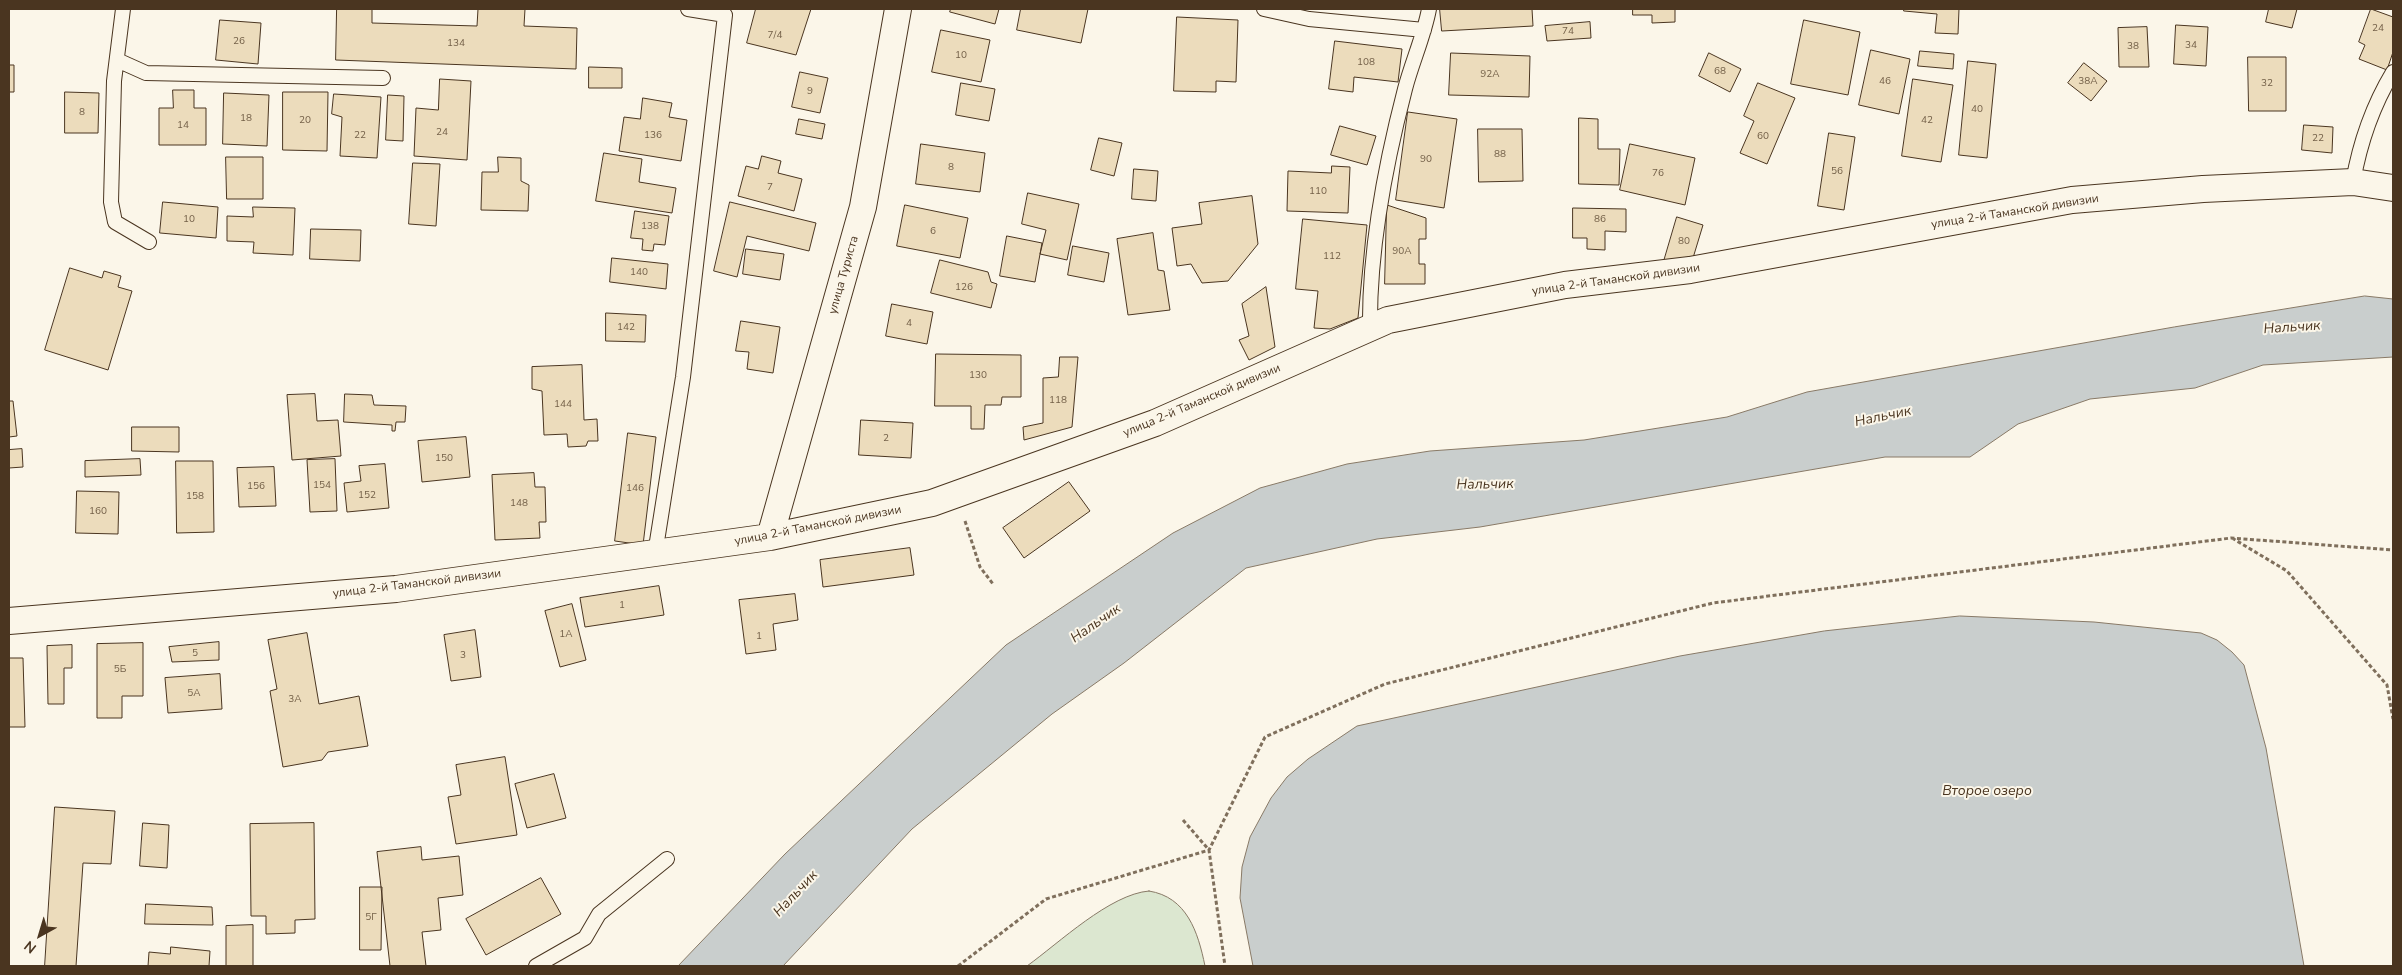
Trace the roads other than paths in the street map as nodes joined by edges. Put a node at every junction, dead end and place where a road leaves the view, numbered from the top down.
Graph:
1 (123, 9) edge
2 (688, 9) edge
3 (898, 9) edge
4 (1264, 9) edge
5 (1429, 9) edge
6 (1424, 30) junction
7 (117, 60) junction
8 (2393, 72) edge
9 (383, 78) dead end
10 (2352, 182) junction
11 (2393, 188) edge
12 (149, 242) dead end
13 (1370, 328) junction
14 (770, 537) junction
15 (655, 554) junction
16 (9, 621) edge
17 (667, 859) dead end
18 (536, 966) edge

1 - 7 lane
2 - 15 lane
3 - 14 street, улица Туриста
4 - 6 lane
5 - 6 lane
6 - 13 lane
7 - 9 lane
7 - 12 lane
8 - 10 lane
10 - 11 street, улица 2-й Таманской дивизии
10 - 13 street, улица 2-й Таманской дивизии
13 - 14 street, улица 2-й Таманской дивизии
14 - 15 street, улица 2-й Таманской дивизии
15 - 16 street, улица 2-й Таманской дивизии
17 - 18 lane

